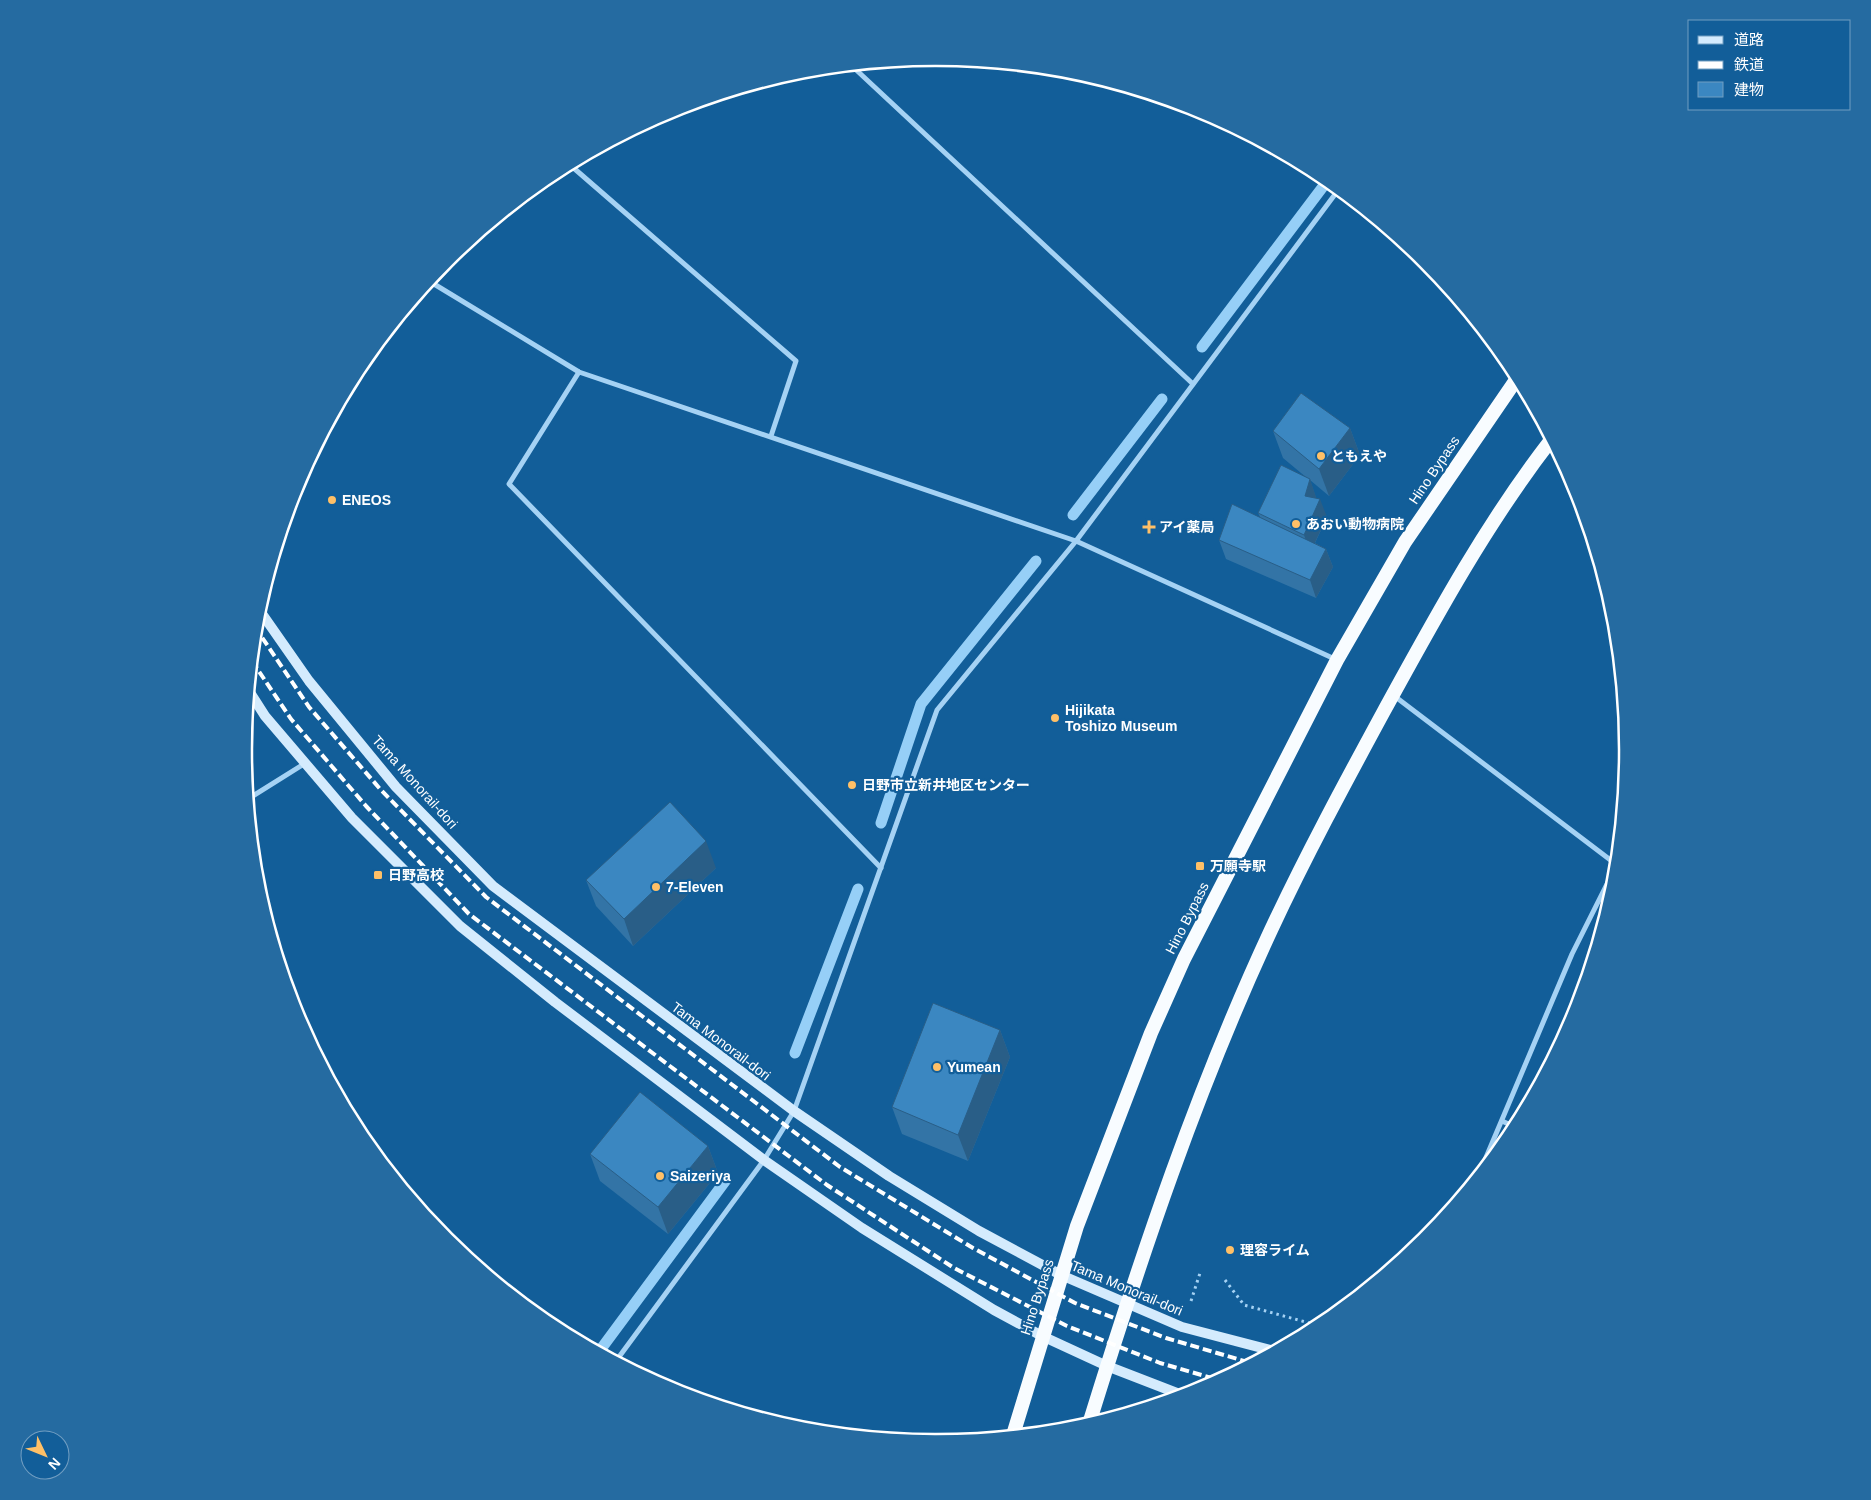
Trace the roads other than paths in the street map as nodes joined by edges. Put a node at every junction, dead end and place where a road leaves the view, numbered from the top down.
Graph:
1 (857, 71) edge
2 (576, 169) edge
3 (1334, 195) edge
4 (435, 285) edge
5 (579, 372) junction
6 (1193, 384) junction
7 (1513, 384) edge
8 (772, 436) junction
9 (1548, 445) edge
10 (1076, 541) junction
11 (265, 618) edge
12 (1337, 660) junction
13 (1393, 694) junction
14 (254, 698) edge
15 (304, 764) junction
16 (253, 796) edge
17 (1610, 859) edge
18 (881, 868) junction
19 (1605, 886) edge
20 (794, 1112) junction
21 (1502, 1121) junction
22 (1508, 1124) edge
23 (1489, 1150) edge
24 (764, 1160) junction
25 (1061, 1275) junction
26 (1127, 1305) junction
27 (1042, 1336) junction
28 (1265, 1349) edge
29 (620, 1356) edge
30 (1107, 1366) junction
31 (1171, 1391) edge
32 (1092, 1415) edge
33 (1015, 1429) edge

1 - 6 street
2 - 8 street
3 - 6 street
4 - 5 street
5 - 8 street
5 - 18 street
6 - 10 street
7 - 12 highway, Hino Bypass
8 - 10 street
9 - 13 highway
10 - 12 street
10 - 18 street
11 - 20 main road, Tama Monorail-dori
12 - 25 highway, Hino Bypass
13 - 17 street
13 - 26 highway
14 - 15 main road
15 - 16 street
15 - 24 main road
18 - 20 street
19 - 21 street
20 - 24 street
20 - 25 main road, Tama Monorail-dori
21 - 22 street
21 - 23 street
24 - 27 main road
24 - 29 street
25 - 26 main road, Tama Monorail-dori
25 - 27 highway, Hino Bypass
26 - 28 main road, Tama Monorail-dori
26 - 30 highway
27 - 30 main road
27 - 33 highway, Hino Bypass
30 - 31 main road
30 - 32 highway

